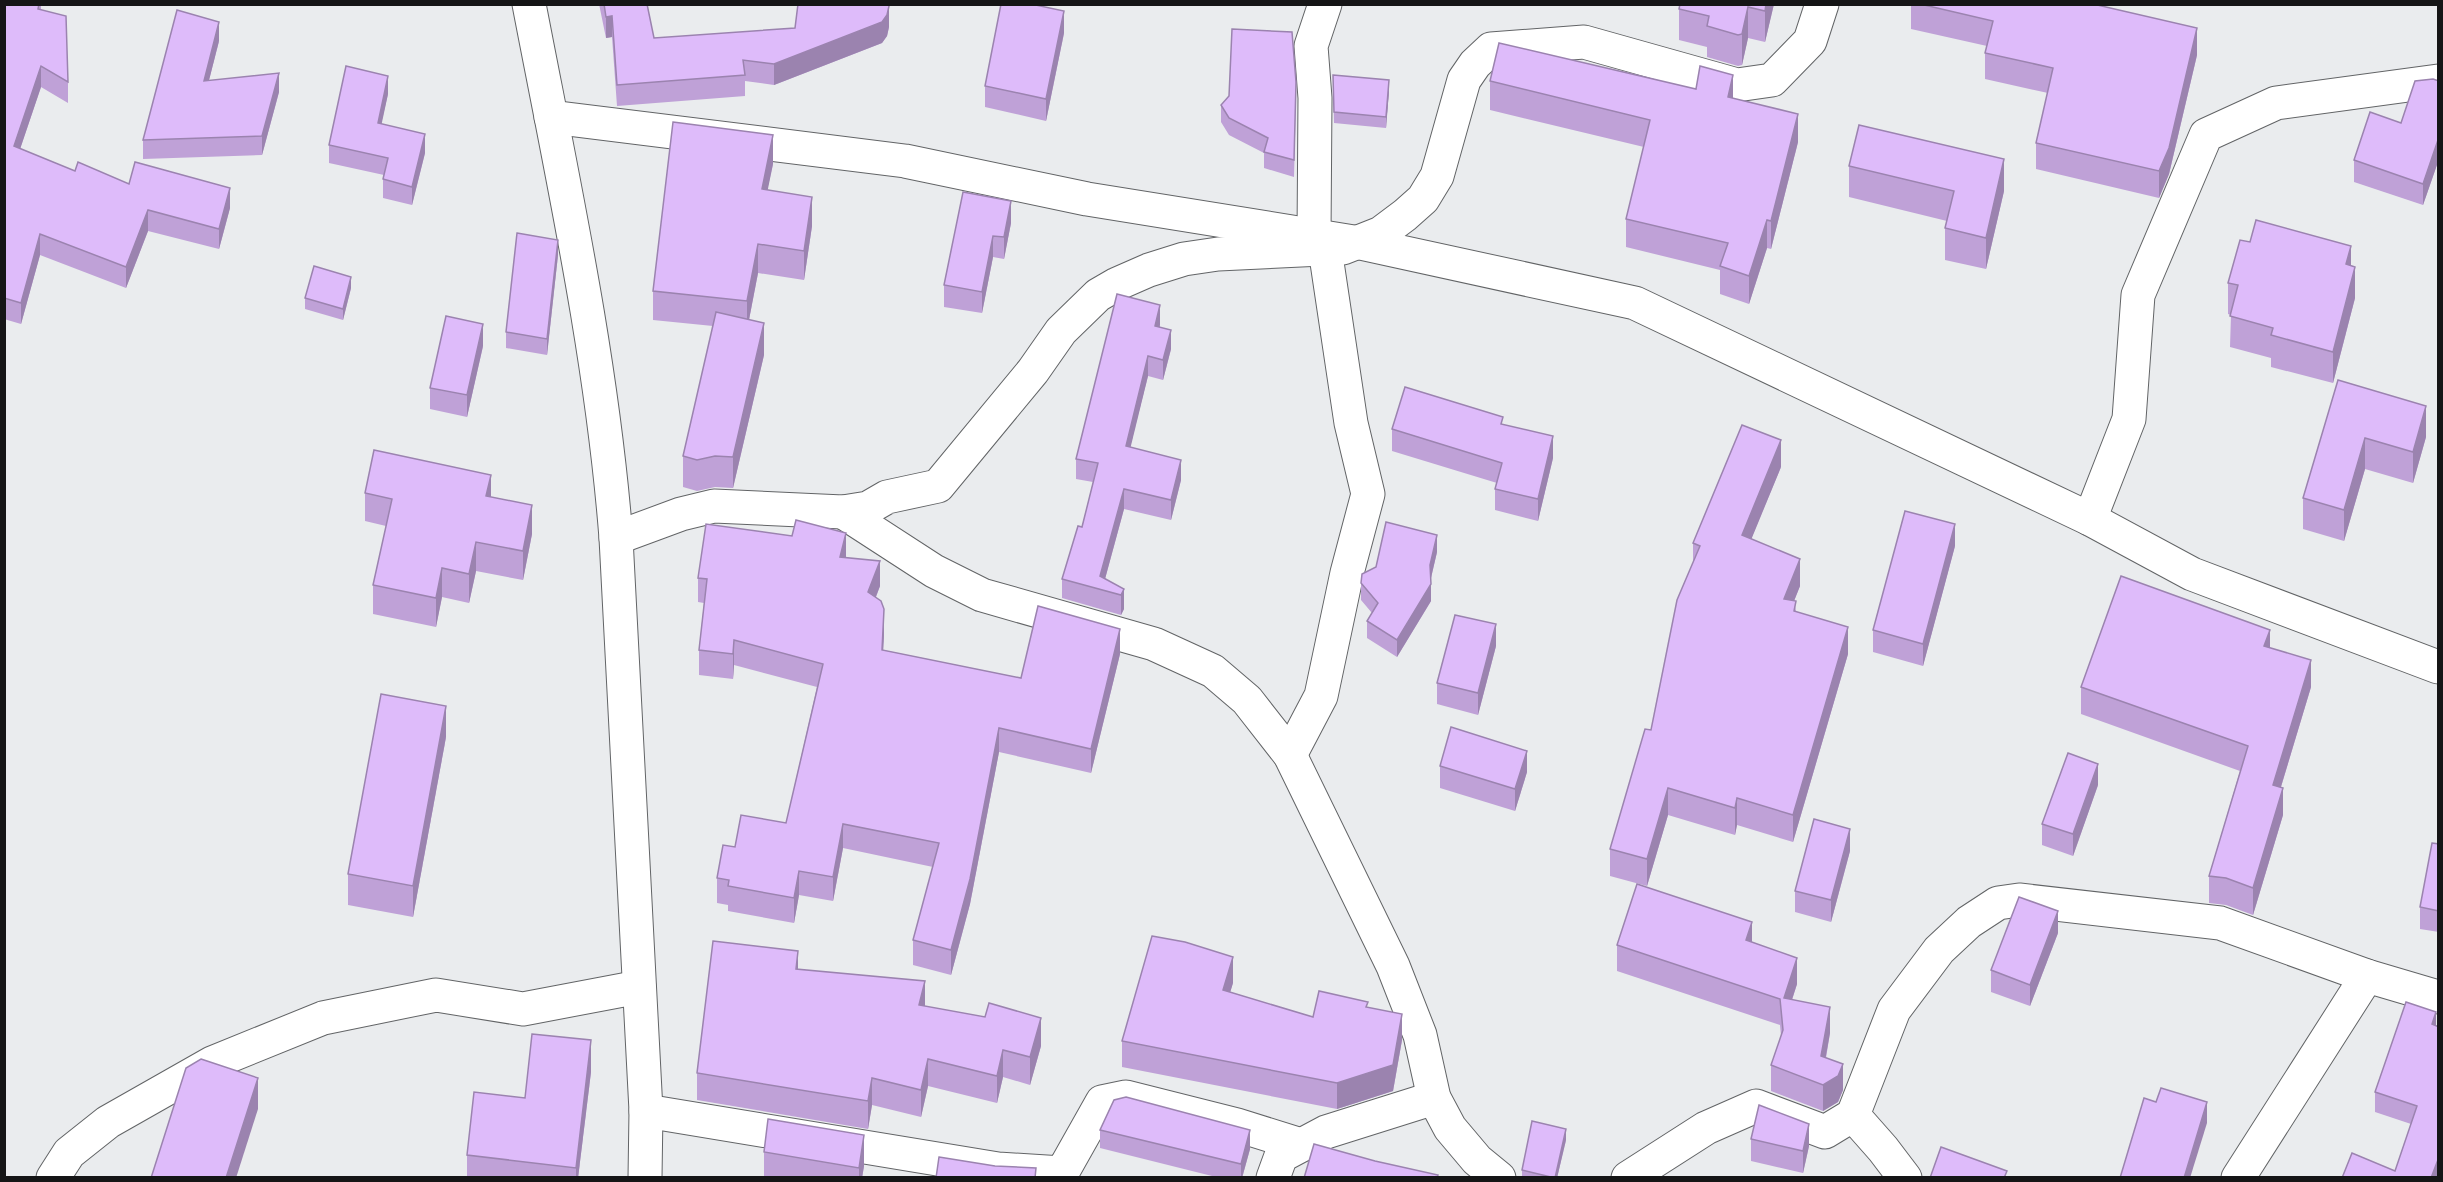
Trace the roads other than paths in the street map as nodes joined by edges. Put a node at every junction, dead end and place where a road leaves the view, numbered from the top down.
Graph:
1 (529, 4) edge
2 (1325, 4) edge
3 (1822, 4) edge
4 (2439, 81) edge
5 (551, 117) junction
6 (1319, 243) junction
7 (1360, 243) junction
8 (843, 512) junction
9 (2090, 519) junction
10 (616, 538) junction
11 (2439, 667) edge
12 (1290, 755) junction
13 (2367, 976) junction
14 (639, 987) junction
15 (2439, 997) edge
16 (1434, 1098) junction
17 (646, 1111) junction
18 (1852, 1115) junction
19 (1301, 1145) junction
20 (53, 1178) edge
21 (645, 1178) edge
22 (1273, 1178) edge
23 (1499, 1178) edge
24 (1628, 1178) edge
25 (1905, 1178) edge
26 (2238, 1178) edge

1 - 5 street
2 - 6 street
3 - 7 street
4 - 9 street
5 - 6 street
5 - 10 street
6 - 7 street
6 - 8 street
6 - 12 street
7 - 9 street
8 - 10 street
8 - 12 street
9 - 11 street
10 - 14 street
12 - 16 street
13 - 15 street
13 - 18 street
13 - 26 street
14 - 17 street
14 - 20 street
16 - 19 street
16 - 23 street
17 - 19 street
17 - 21 street
18 - 24 street
18 - 25 street
19 - 22 street

